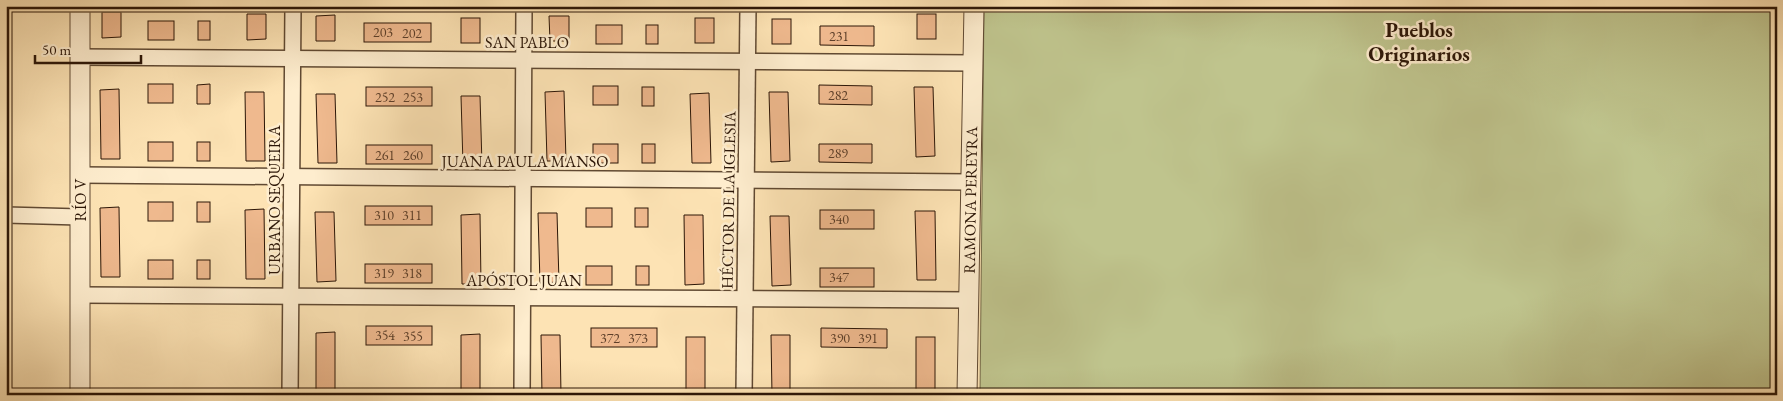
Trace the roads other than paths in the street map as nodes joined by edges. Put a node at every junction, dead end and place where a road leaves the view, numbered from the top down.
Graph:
1 (80, 6) edge
2 (293, 6) edge
3 (524, 6) edge
4 (748, 6) edge
5 (974, 6) edge
6 (80, 57) junction
7 (292, 58) junction
8 (523, 60) junction
9 (747, 62) junction
10 (973, 64) junction
11 (80, 175) junction
12 (292, 177) junction
13 (523, 178) junction
14 (746, 180) junction
15 (971, 182) junction
16 (6, 215) edge
17 (80, 217) junction
18 (80, 295) junction
19 (291, 296) junction
20 (522, 298) junction
21 (745, 298) junction
22 (969, 300) junction
23 (80, 395) edge
24 (290, 395) edge
25 (522, 395) edge
26 (744, 395) edge
27 (967, 395) edge

1 - 6 street, RÍO V
2 - 7 street, URBANO SEQUEIRA
3 - 8 street
4 - 9 street, HÉCTOR DE LA IGLESIA
5 - 10 street, RAMONA PEREYRA
6 - 7 street, SAN PABLO
6 - 11 street, RÍO V
7 - 8 street, SAN PABLO
7 - 12 street, URBANO SEQUEIRA
8 - 9 street, SAN PABLO
8 - 13 street
9 - 10 street, SAN PABLO
9 - 14 street, HÉCTOR DE LA IGLESIA
10 - 15 street, RAMONA PEREYRA
11 - 12 street, JUANA PAULA MANSO
11 - 17 street, RÍO V
12 - 13 street, JUANA PAULA MANSO
12 - 19 street, URBANO SEQUEIRA
13 - 14 street, JUANA PAULA MANSO
13 - 20 street
14 - 15 street, JUANA PAULA MANSO
14 - 21 street, HÉCTOR DE LA IGLESIA
15 - 22 street, RAMONA PEREYRA
16 - 17 street
17 - 18 street, RÍO V
18 - 19 street, APÓSTOL JUAN
18 - 23 street, RÍO V
19 - 20 street, APÓSTOL JUAN
19 - 24 street, URBANO SEQUEIRA
20 - 21 street, APÓSTOL JUAN
20 - 25 street
21 - 22 street, APÓSTOL JUAN
21 - 26 street, HÉCTOR DE LA IGLESIA
22 - 27 street, RAMONA PEREYRA

